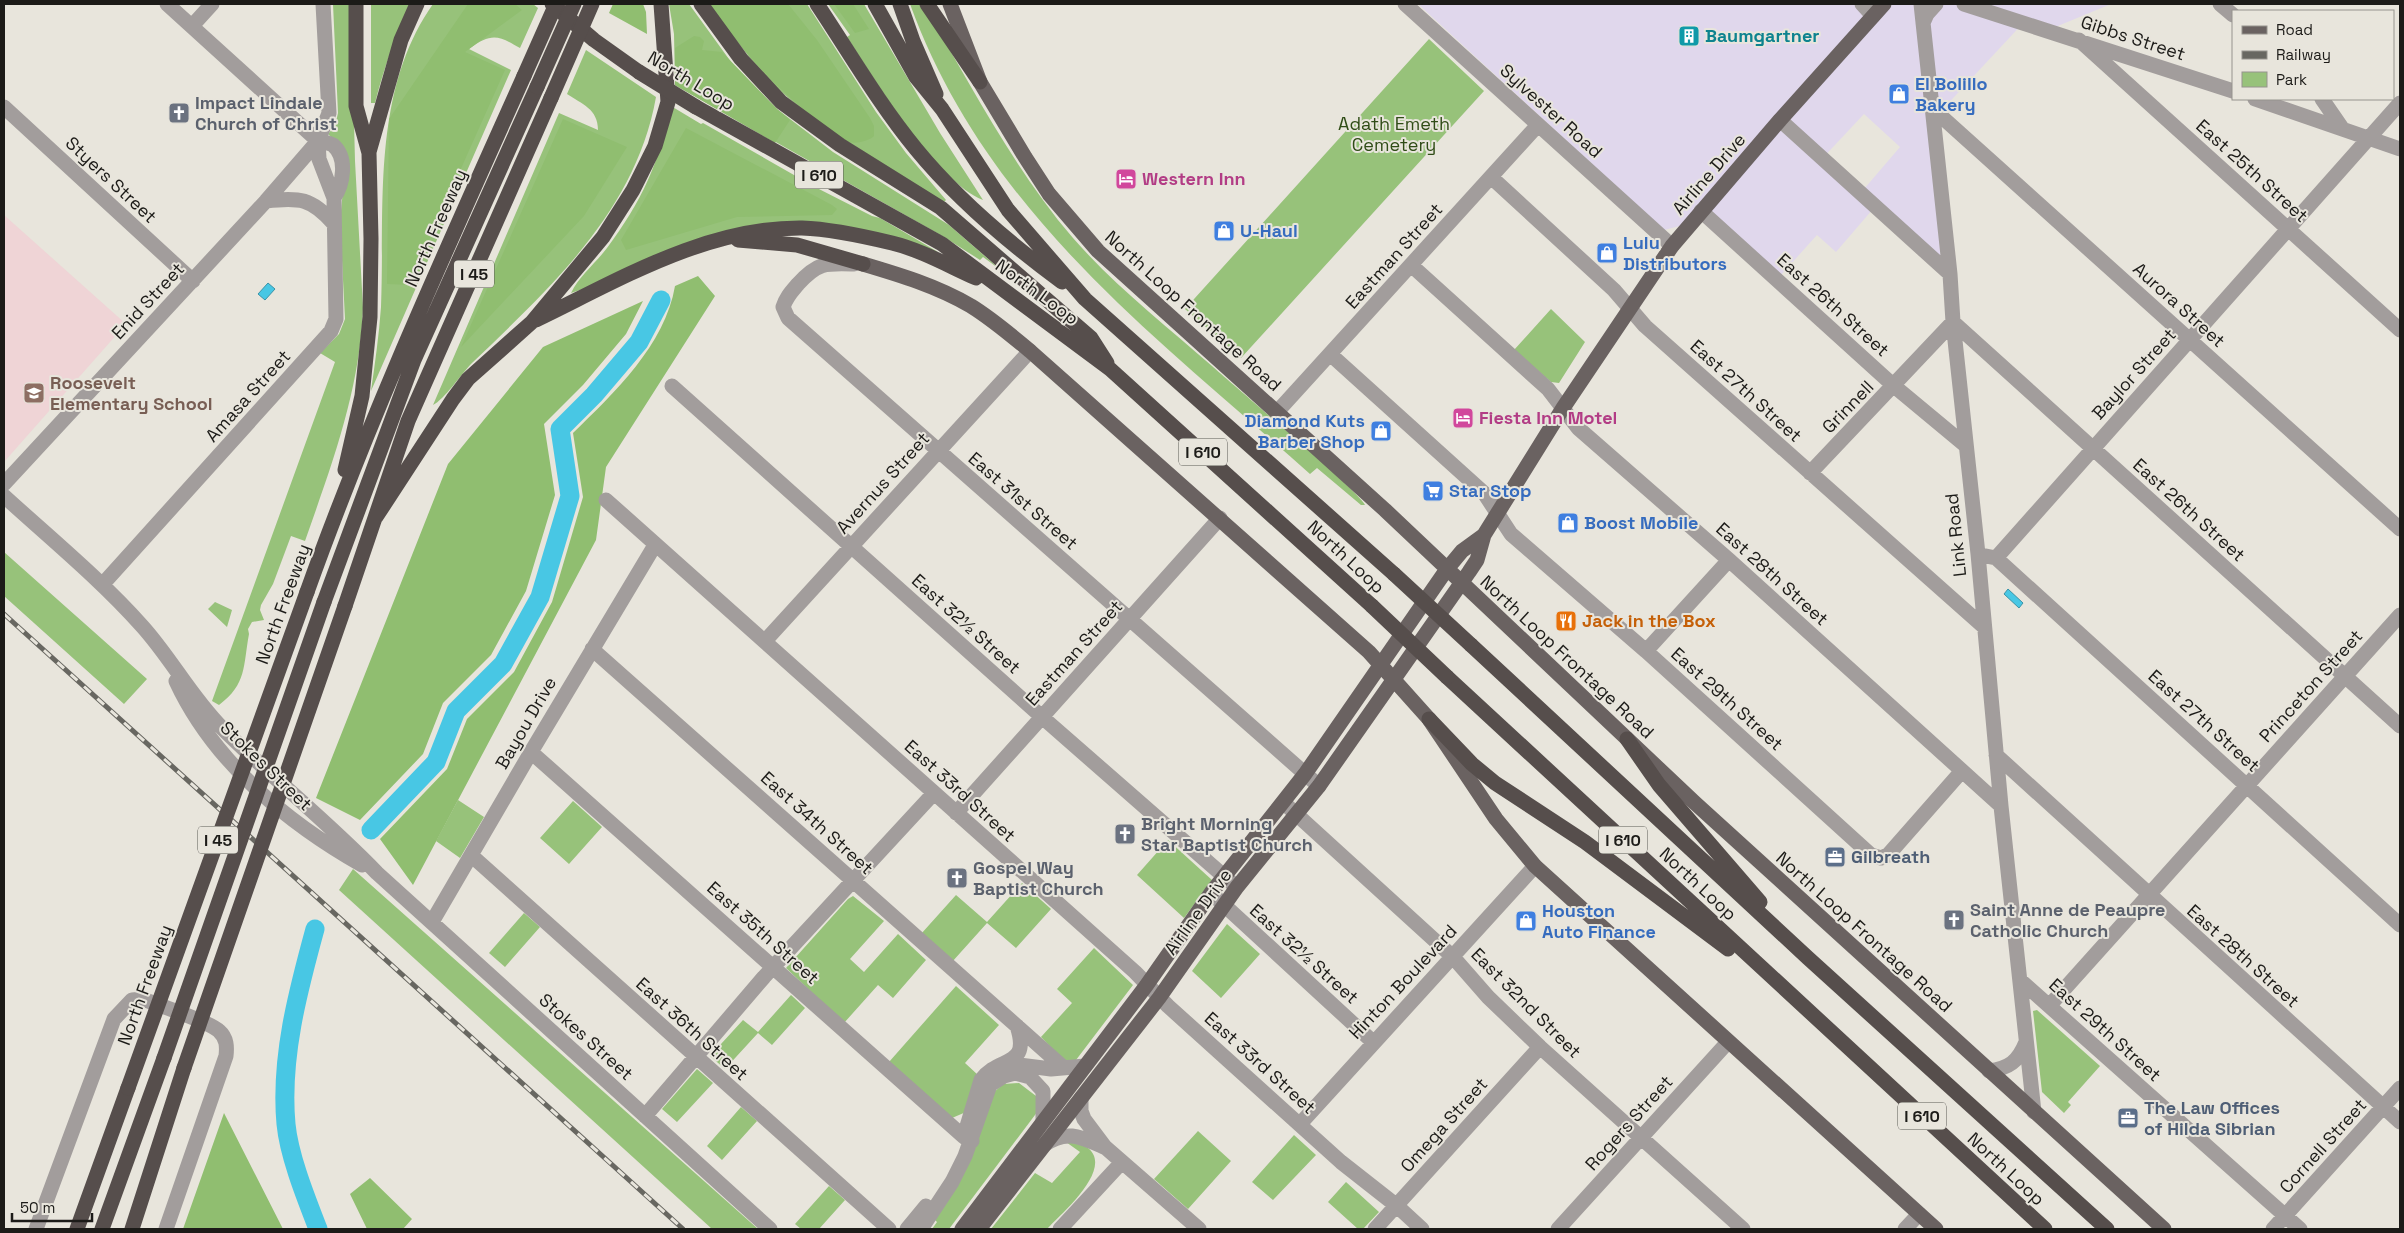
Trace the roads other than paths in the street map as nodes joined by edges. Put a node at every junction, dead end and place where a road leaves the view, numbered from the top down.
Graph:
1 (167, 4) edge
2 (212, 4) edge
3 (323, 4) edge
4 (356, 4) edge
5 (417, 4) edge
6 (554, 4) edge
7 (574, 4) edge
8 (592, 4) edge
9 (660, 4) edge
10 (700, 4) edge
11 (817, 4) edge
12 (875, 4) edge
13 (900, 4) edge
14 (927, 4) edge
15 (950, 4) edge
16 (1406, 4) edge
17 (1862, 4) edge
18 (1884, 4) edge
19 (1921, 4) edge
20 (1936, 4) edge
21 (1964, 4) edge
22 (2220, 4) edge
23 (2232, 15) edge
24 (1873, 16) junction
25 (1924, 23) junction
26 (192, 26) junction
27 (2079, 40) junction
28 (980, 82) junction
29 (2232, 92) edge
30 (2257, 100) edge
31 (2323, 100) edge
32 (2400, 103) edge
33 (4, 107) edge
34 (1933, 108) junction
35 (942, 109) junction
36 (1780, 120) junction
37 (1538, 125) junction
38 (2342, 128) junction
39 (2370, 138) junction
40 (318, 141) junction
41 (2400, 149) edge
42 (369, 153) junction
43 (1491, 177) junction
44 (334, 198) junction
45 (266, 201) junction
46 (1701, 211) junction
47 (334, 224) junction
48 (2288, 230) junction
49 (724, 239) junction
50 (1672, 246) junction
51 (863, 264) junction
52 (1411, 265) junction
53 (1950, 274) junction
54 (193, 281) junction
55 (996, 286) junction
56 (1086, 299) junction
57 (1630, 308) junction
58 (532, 322) junction
59 (1953, 322) junction
60 (2400, 330) edge
61 (2190, 340) junction
62 (1030, 350) junction
63 (1330, 354) junction
64 (1110, 369) junction
65 (672, 386) dead end
66 (1894, 386) junction
67 (1563, 408) junction
68 (1276, 412) junction
69 (1965, 445) junction
70 (2093, 448) junction
71 (937, 450) junction
72 (1810, 473) junction
73 (4, 484) edge
74 (4, 496) edge
75 (606, 500) dead end
76 (336, 510) junction
77 (1498, 514) junction
78 (376, 517) junction
79 (1220, 518) junction
80 (2400, 529) edge
81 (1484, 534) junction
82 (655, 545) junction
83 (852, 546) junction
84 (1978, 554) junction
85 (1996, 558) junction
86 (1729, 560) junction
87 (1447, 569) junction
88 (1461, 583) junction
89 (102, 585) junction
90 (2400, 615) edge
91 (1129, 620) junction
92 (1984, 627) junction
93 (765, 641) junction
94 (592, 649) junction
95 (1646, 651) junction
96 (1380, 666) junction
97 (2345, 676) junction
98 (1392, 679) junction
99 (1042, 717) junction
100 (1429, 719) junction
101 (2400, 726) edge
102 (1627, 739) junction
103 (530, 752) junction
104 (1996, 755) junction
105 (1961, 772) junction
106 (1305, 774) junction
107 (1319, 786) junction
108 (2247, 786) junction
109 (934, 793) junction
110 (1284, 803) junction
111 (2001, 806) junction
112 (956, 813) junction
113 (1296, 815) junction
114 (472, 856) junction
115 (1535, 866) junction
116 (1224, 876) junction
117 (853, 880) junction
118 (1237, 887) junction
119 (1211, 893) junction
120 (2149, 896) junction
121 (1223, 906) junction
122 (432, 922) junction
123 (2400, 925) edge
124 (1453, 957) junction
125 (1808, 958) junction
126 (773, 968) junction
127 (2020, 980) junction
128 (1146, 986) junction
129 (1159, 998) junction
130 (1799, 1003) junction
131 (2050, 1006) junction
132 (1017, 1026) junction
133 (1373, 1042) junction
134 (1728, 1042) junction
135 (2026, 1042) junction
136 (1540, 1047) junction
137 (695, 1057) junction
138 (1005, 1063) junction
139 (1084, 1066) junction
140 (1063, 1067) junction
141 (1989, 1071) junction
142 (2400, 1088) edge
143 (1081, 1098) junction
144 (2383, 1107) junction
145 (2034, 1112) junction
146 (645, 1116) junction
147 (1044, 1121) junction
148 (2400, 1122) edge
149 (1300, 1124) junction
150 (1641, 1137) junction
151 (968, 1139) junction
152 (1044, 1145) junction
153 (1105, 1147) junction
154 (1122, 1162) junction
155 (2063, 1189) junction
156 (1397, 1206) junction
157 (1919, 1214) junction
158 (2285, 1216) junction
159 (1564, 1227) edge
160 (36, 1229) edge
161 (77, 1229) edge
162 (102, 1229) edge
163 (132, 1229) edge
164 (166, 1229) edge
165 (770, 1229) edge
166 (889, 1229) edge
167 (907, 1229) edge
168 (921, 1229) edge
169 (962, 1229) edge
170 (979, 1229) edge
171 (1060, 1229) edge
172 (1199, 1229) edge
173 (1375, 1229) edge
174 (1422, 1229) edge
175 (1743, 1229) edge
176 (1905, 1229) edge
177 (1936, 1229) edge
178 (2045, 1229) edge
179 (2107, 1229) edge
180 (2115, 1229) edge
181 (2164, 1229) edge
182 (2273, 1229) edge
183 (2300, 1229) edge

1 - 26 street
2 - 26 street
3 - 40 street
4 - 42 highway
5 - 42 highway
6 - 55 highway, North Loop / I 610, bridge
6 - 76 highway, North Freeway / I 45, bridge
7 - 162 highway, North Freeway, bridge
8 - 78 highway, I 45, bridge
9 - 58 highway
10 - 64 highway
11 - 56 highway
12 - 35 highway, North Loop / I 610
13 - 35 highway
14 - 28 highway
15 - 28 main road, North Loop Frontage Road
16 - 37 street, Sylvester Road
17 - 24 street
18 - 24 main road, Airline Drive
19 - 25 street, Link Road
20 - 25 street
21 - 27 street, Gibbs Street
22 - 23 street
24 - 36 main road, Airline Drive
25 - 34 street, Link Road
26 - 40 street
27 - 29 street, Gibbs Street
27 - 48 street, East 25th Street
28 - 68 main road, North Loop Frontage Road
30 - 38 street
31 - 38 street
32 - 39 street, Baylor Street
33 - 54 street, Styers Street
34 - 53 street, Link Road
34 - 61 street, Aurora Street
35 - 56 highway, North Loop / I 610
36 - 46 main road, Airline Drive
36 - 53 street
37 - 43 street, Eastman Street
37 - 50 street, Sylvester Road
38 - 39 street
39 - 41 street
39 - 48 street, Baylor Street
40 - 44 street, Amasa Street
40 - 44 street, Amasa Street
40 - 45 street, Enid Street
42 - 76 highway
43 - 52 street, Eastman Street
43 - 57 street, East 27th Street
44 - 47 street, Amasa Street
45 - 47 street
45 - 54 street, Enid Street
46 - 50 main road, Airline Drive
46 - 66 street, East 26th Street
47 - 89 street, Amasa Street
48 - 60 street, East 25th Street
48 - 61 street, Baylor Street
49 - 51 highway
49 - 55 highway
49 - 58 highway
50 - 57 main road, Airline Drive
51 - 62 main road
51 - 71 street, East 31st Street
52 - 63 street, Eastman Street
52 - 67 street, East 28th Street
53 - 59 street, Link Road
54 - 73 street, Enid Street
55 - 64 highway, North Loop / I 610
56 - 125 highway, North Loop / I 610, bridge
57 - 67 main road, Airline Drive
57 - 72 street, East 27th Street
58 - 78 highway
59 - 66 street, Grinnell
59 - 69 street, Link Road
59 - 70 street, East 26th Street
61 - 70 street, Baylor Street
61 - 80 street, Aurora Street
62 - 71 street, Avernus Street
62 - 79 main road
63 - 68 street, Eastman Street
63 - 77 street, East 29th Street
64 - 130 highway, North Loop / I 610, bridge
65 - 83 street, East 32½ Street
66 - 69 street, East 26th Street
66 - 72 street, Grinnell
67 - 77 main road, Airline Drive
67 - 86 street, East 28th Street
68 - 87 main road, North Loop Frontage Road
69 - 84 street, Link Road
70 - 85 street, Baylor Street
70 - 97 street, East 26th Street
71 - 83 street, Avernus Street
71 - 91 street, East 31st Street
72 - 92 street, East 27th Street
74 - 89 street, Stokes Street
75 - 82 street, East 33rd Street
76 - 161 highway, North Freeway / I 45, bridge
77 - 81 main road, Airline Drive
77 - 95 street, East 29th Street
78 - 163 highway, I 45, bridge
79 - 91 street, Eastman Street
79 - 96 main road
81 - 87 main road, Airline Drive
81 - 88 main road, Airline Drive
82 - 93 street, East 33rd Street
82 - 94 street, Bayou Drive
83 - 93 street, Avernus Street
83 - 99 street, East 32½ Street
84 - 85 street, East 27th Street
84 - 92 street, Link Road
85 - 108 street, East 27th Street
86 - 95 street
86 - 105 street, East 28th Street
87 - 88 main road, North Loop Frontage Road
87 - 96 main road, Airline Drive
88 - 98 main road, Airline Drive
88 - 102 main road, North Loop Frontage Road
89 - 122 street, Stokes Street
90 - 97 street, Princeton Street
91 - 99 street, Eastman Street
91 - 106 street, East 31st Street
92 - 104 street, Link Road
93 - 109 street, East 33rd Street
94 - 103 street, Bayou Drive
94 - 117 street, East 34th Street
95 - 105 street, East 29th Street
96 - 98 main road
96 - 106 main road, Airline Drive
97 - 101 street, East 26th Street
97 - 108 street, Princeton Street
98 - 100 main road
98 - 107 main road, Airline Drive
99 - 112 street, Eastman Street
99 - 116 street, East 32½ Street
100 - 115 main road
100 - 130 highway
102 - 125 highway
102 - 141 main road, North Loop Frontage Road
103 - 114 street, Bayou Drive
103 - 126 street, East 35th Street
104 - 111 street, Link Road
104 - 120 street, East 28th Street
105 - 111 street, East 28th Street
106 - 107 street, East 31st Street
106 - 110 main road, Airline Drive
107 - 113 main road, Airline Drive
108 - 120 street, Princeton Street
108 - 123 street, East 27th Street
109 - 112 street, East 33rd Street
109 - 117 street
110 - 113 street, East 32nd Street
110 - 116 main road, Airline Drive
111 - 127 street, Link Road
112 - 128 street, East 33rd Street
113 - 118 main road, Airline Drive
113 - 124 street, East 32nd Street
114 - 122 street, Bayou Drive
114 - 137 street, East 36th Street
115 - 124 street, Hinton Boulevard
115 - 134 main road
116 - 118 street, East 32½ Street
116 - 119 main road, Airline Drive
117 - 126 street
117 - 132 street, East 34th Street
118 - 121 main road, Airline Drive
119 - 121 street, East 32½ Street
119 - 128 main road, Airline Drive
120 - 131 street, Princeton Street
120 - 144 street, East 28th Street
121 - 129 main road, Airline Drive
121 - 133 street, East 32½ Street
122 - 146 street, Stokes Street
124 - 133 street, Hinton Boulevard
124 - 136 street, East 32nd Street
125 - 155 highway, North Loop / I 610
126 - 137 street
126 - 151 street, East 35th Street
127 - 131 street, East 29th Street
127 - 135 street, Link Road
128 - 129 street, East 33rd Street
128 - 139 main road, Airline Drive
129 - 143 main road, Airline Drive
129 - 149 street, East 33rd Street
130 - 178 highway, North Loop / I 610
131 - 158 street, East 29th Street
132 - 138 street
132 - 140 street, East 34th Street
133 - 149 street, Hinton Boulevard
134 - 150 street, Rogers Street
134 - 157 main road
135 - 141 street
135 - 145 street, Link Road
136 - 150 street, East 32nd Street
136 - 156 street, Omega Street
137 - 146 street
137 - 166 street, East 36th Street
138 - 140 street
138 - 151 street
139 - 140 street
139 - 147 main road, Airline Drive
141 - 145 main road, North Loop Frontage Road
142 - 144 street, Cornell Street
143 - 152 main road, Airline Drive
143 - 153 street
144 - 148 street, East 28th Street
144 - 158 street, Cornell Street
145 - 181 main road, North Loop Frontage Road
146 - 165 street, Stokes Street
147 - 151 street
147 - 169 main road, Airline Drive
149 - 156 street, East 33rd Street
150 - 159 street, Rogers Street
150 - 175 street, East 32nd Street
151 - 167 street
151 - 168 street
152 - 153 street
152 - 170 main road, Airline Drive
153 - 154 street
154 - 171 street
154 - 172 street
155 - 179 highway, North Loop / I 610
155 - 180 highway
156 - 173 street, Omega Street
156 - 174 street, East 33rd Street
157 - 176 street
157 - 177 main road
158 - 182 street, Cornell Street
158 - 183 street, East 29th Street
160 - 164 street

